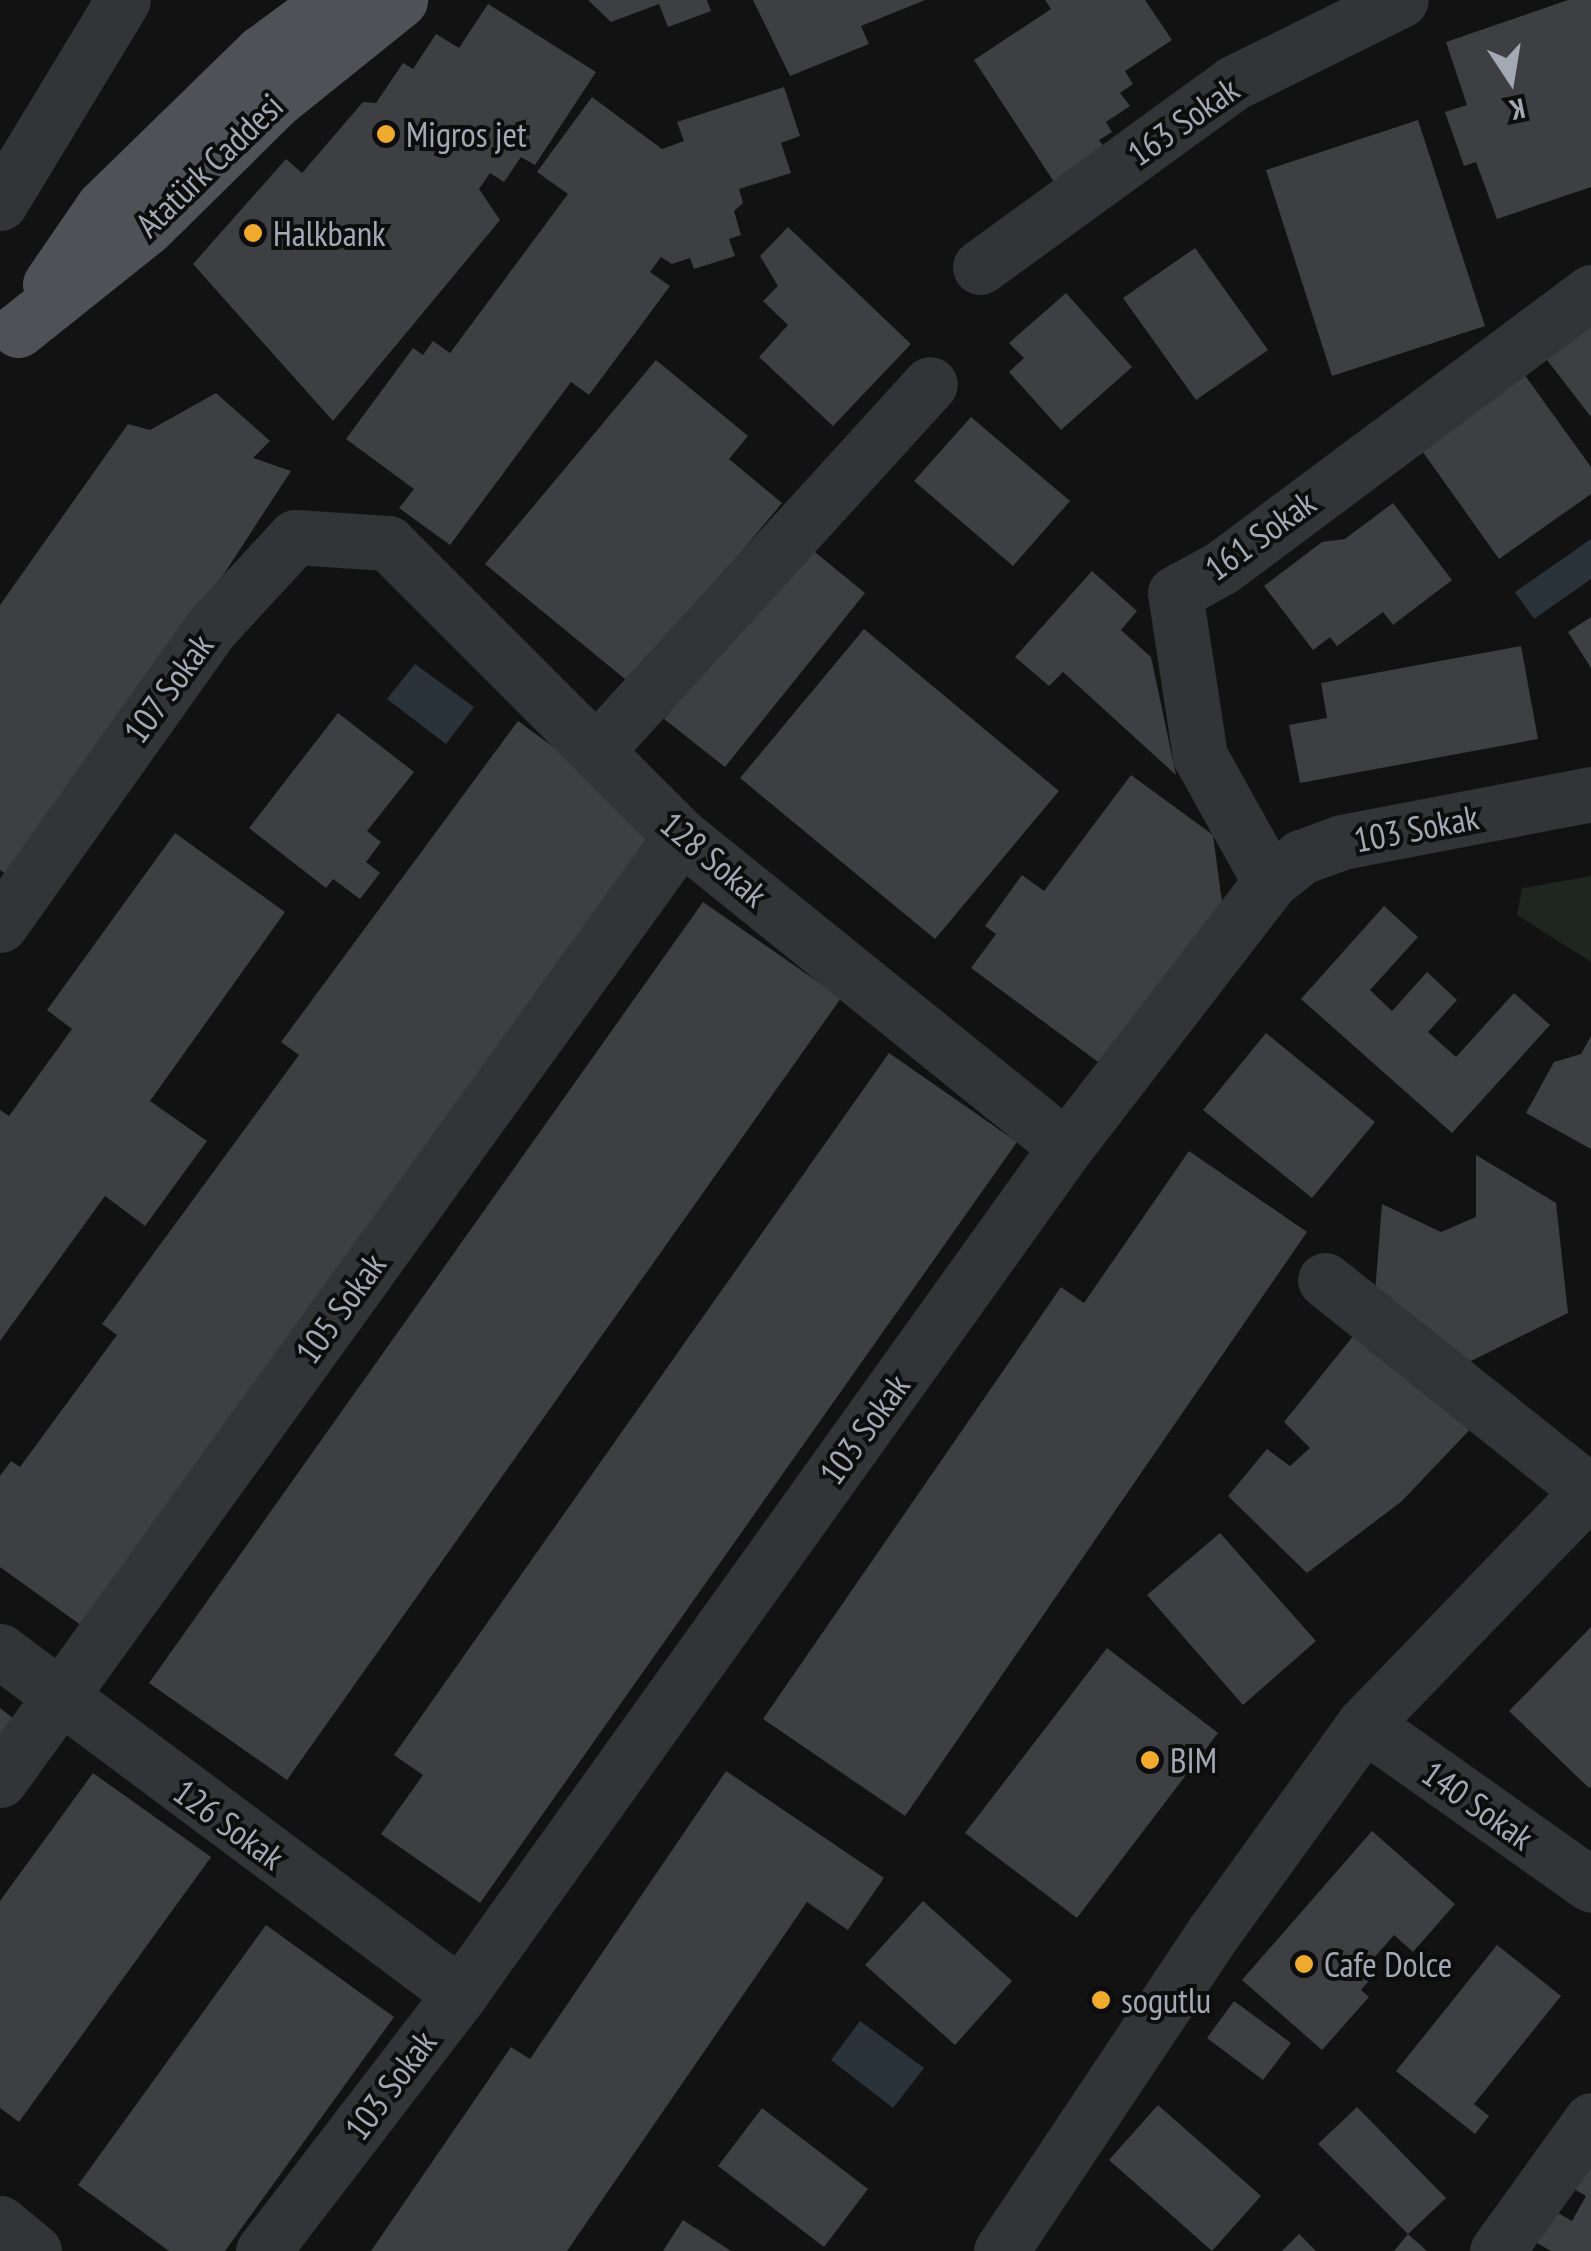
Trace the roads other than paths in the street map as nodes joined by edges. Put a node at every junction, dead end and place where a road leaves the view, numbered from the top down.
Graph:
1 (123, 0) edge
2 (333, 0) edge
3 (400, 0) edge
4 (1401, 0) edge
5 (14, 183) edge
6 (980, 267) dead end
7 (1591, 292) edge
8 (9, 343) edge
9 (930, 384) dead end
10 (388, 543) joint
11 (596, 752) junction
12 (1591, 794) edge
13 (682, 836) junction
14 (1270, 882) junction
15 (0, 925) edge
16 (1066, 1147) junction
17 (1325, 1280) dead end
18 (1590, 1490) edge
19 (0, 1650) edge
20 (58, 1698) junction
21 (1364, 1724) junction
22 (0, 1780) edge
23 (1591, 1885) edge
24 (460, 1994) junction
25 (1591, 2120) edge
26 (0, 2223) edge
27 (34, 2251) edge
28 (263, 2251) edge
29 (1001, 2251) edge
30 (1497, 2251) edge

1 - 5 street
2 - 8 main road, Atatürk Caddesi
3 - 8 main road, Atatürk Caddesi
4 - 6 street, 163 Sokak
7 - 14 street, 161 Sokak
9 - 11 street
10 - 11 street, 128 Sokak
10 - 15 street, 107 Sokak
11 - 13 street, 128 Sokak
12 - 14 street, 103 Sokak
13 - 16 street, 128 Sokak
13 - 20 street, 105 Sokak
14 - 16 street, 103 Sokak
16 - 24 street, 103 Sokak
17 - 18 street
18 - 21 street
19 - 20 street, 126 Sokak
20 - 22 street, 105 Sokak
20 - 24 street, 126 Sokak
21 - 23 street, 140 Sokak
21 - 29 street
24 - 28 street, 103 Sokak
25 - 30 street
26 - 27 street

